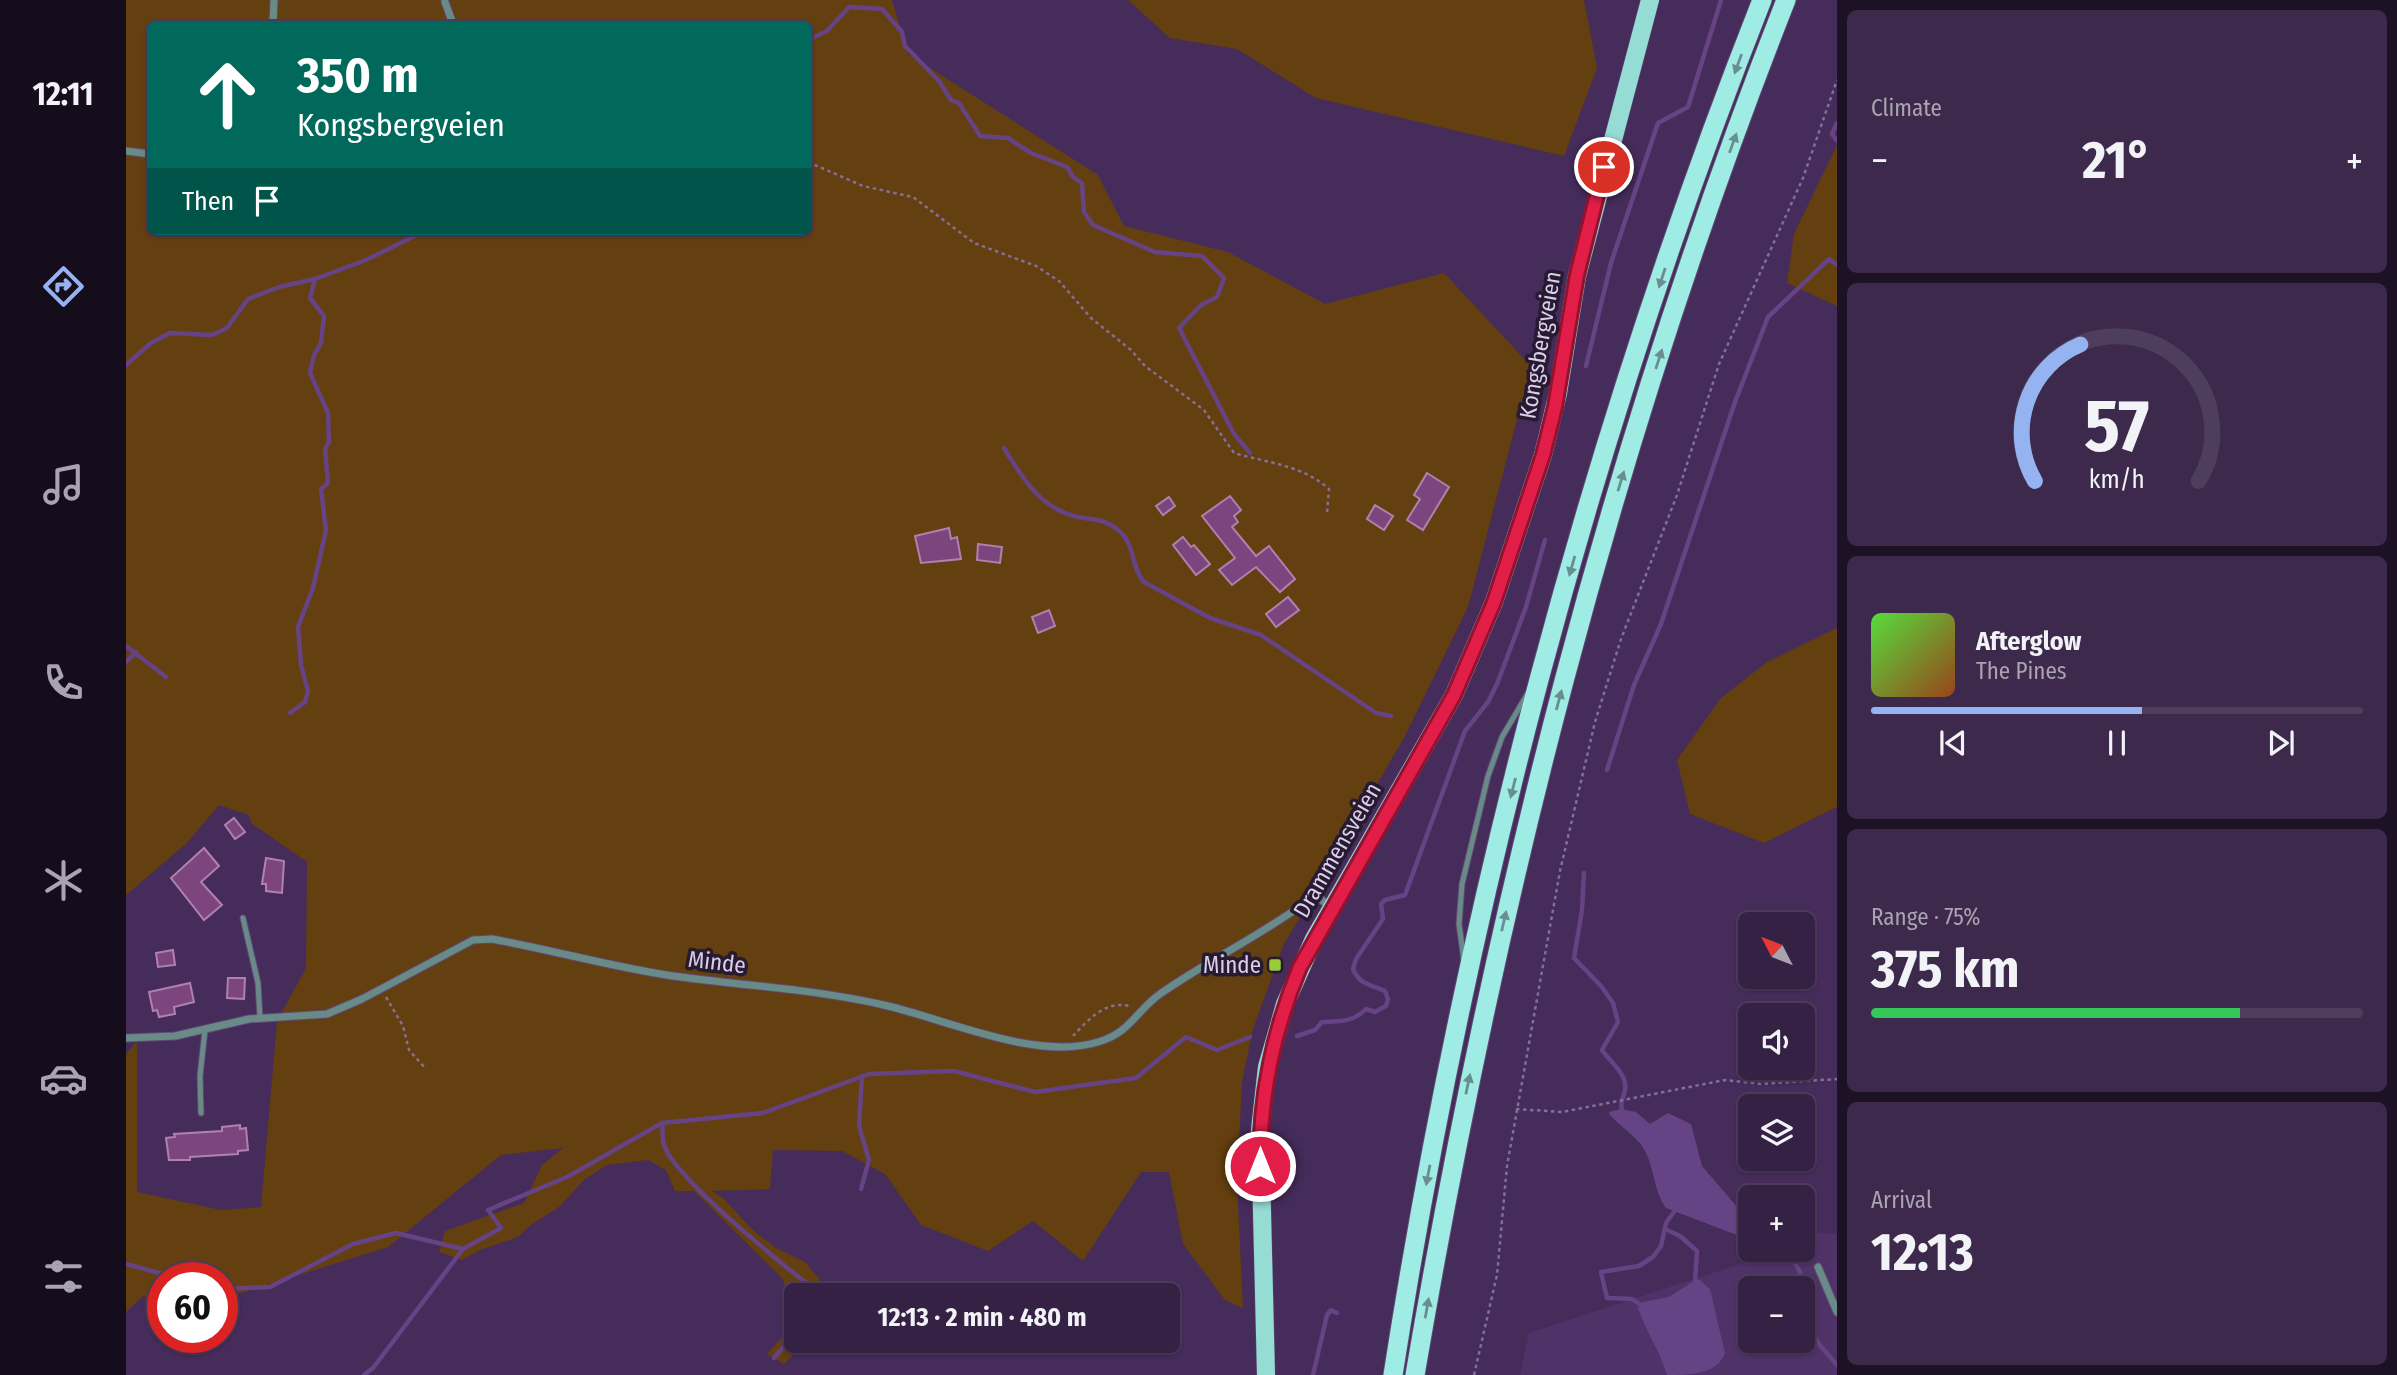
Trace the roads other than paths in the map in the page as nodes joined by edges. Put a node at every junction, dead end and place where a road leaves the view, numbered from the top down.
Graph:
1 (274, 0) edge
2 (1650, 0) edge
3 (1762, 0) edge
4 (1787, 0) edge
5 (446, 2) dead end
6 (273, 21) edge
7 (452, 21) edge
8 (126, 151) edge
9 (147, 154) edge
10 (1543, 455) joint
11 (1542, 674) junction
12 (1331, 908) junction
13 (243, 918) dead end
14 (1468, 976) junction
15 (260, 1018) junction
16 (205, 1030) junction
17 (126, 1038) edge
18 (201, 1113) dead end
19 (1818, 1267) dead end
20 (1837, 1312) edge
21 (1266, 1375) edge
22 (1393, 1375) edge
23 (1415, 1375) edge

1 - 6 street
2 - 10 main road, Kongsbergveien
3 -> 11 highway
23 -> 4 highway
5 - 7 street
8 - 9 street
10 - 12 main road, Drammensveien
11 -> 14 highway
11 - 14 lane
12 - 15 street, Minde
12 - 21 main road, Drammensveien
13 - 15 lane
14 -> 22 highway
15 - 16 street, Minde
16 - 17 street, Minde
16 - 18 lane
19 - 20 street

